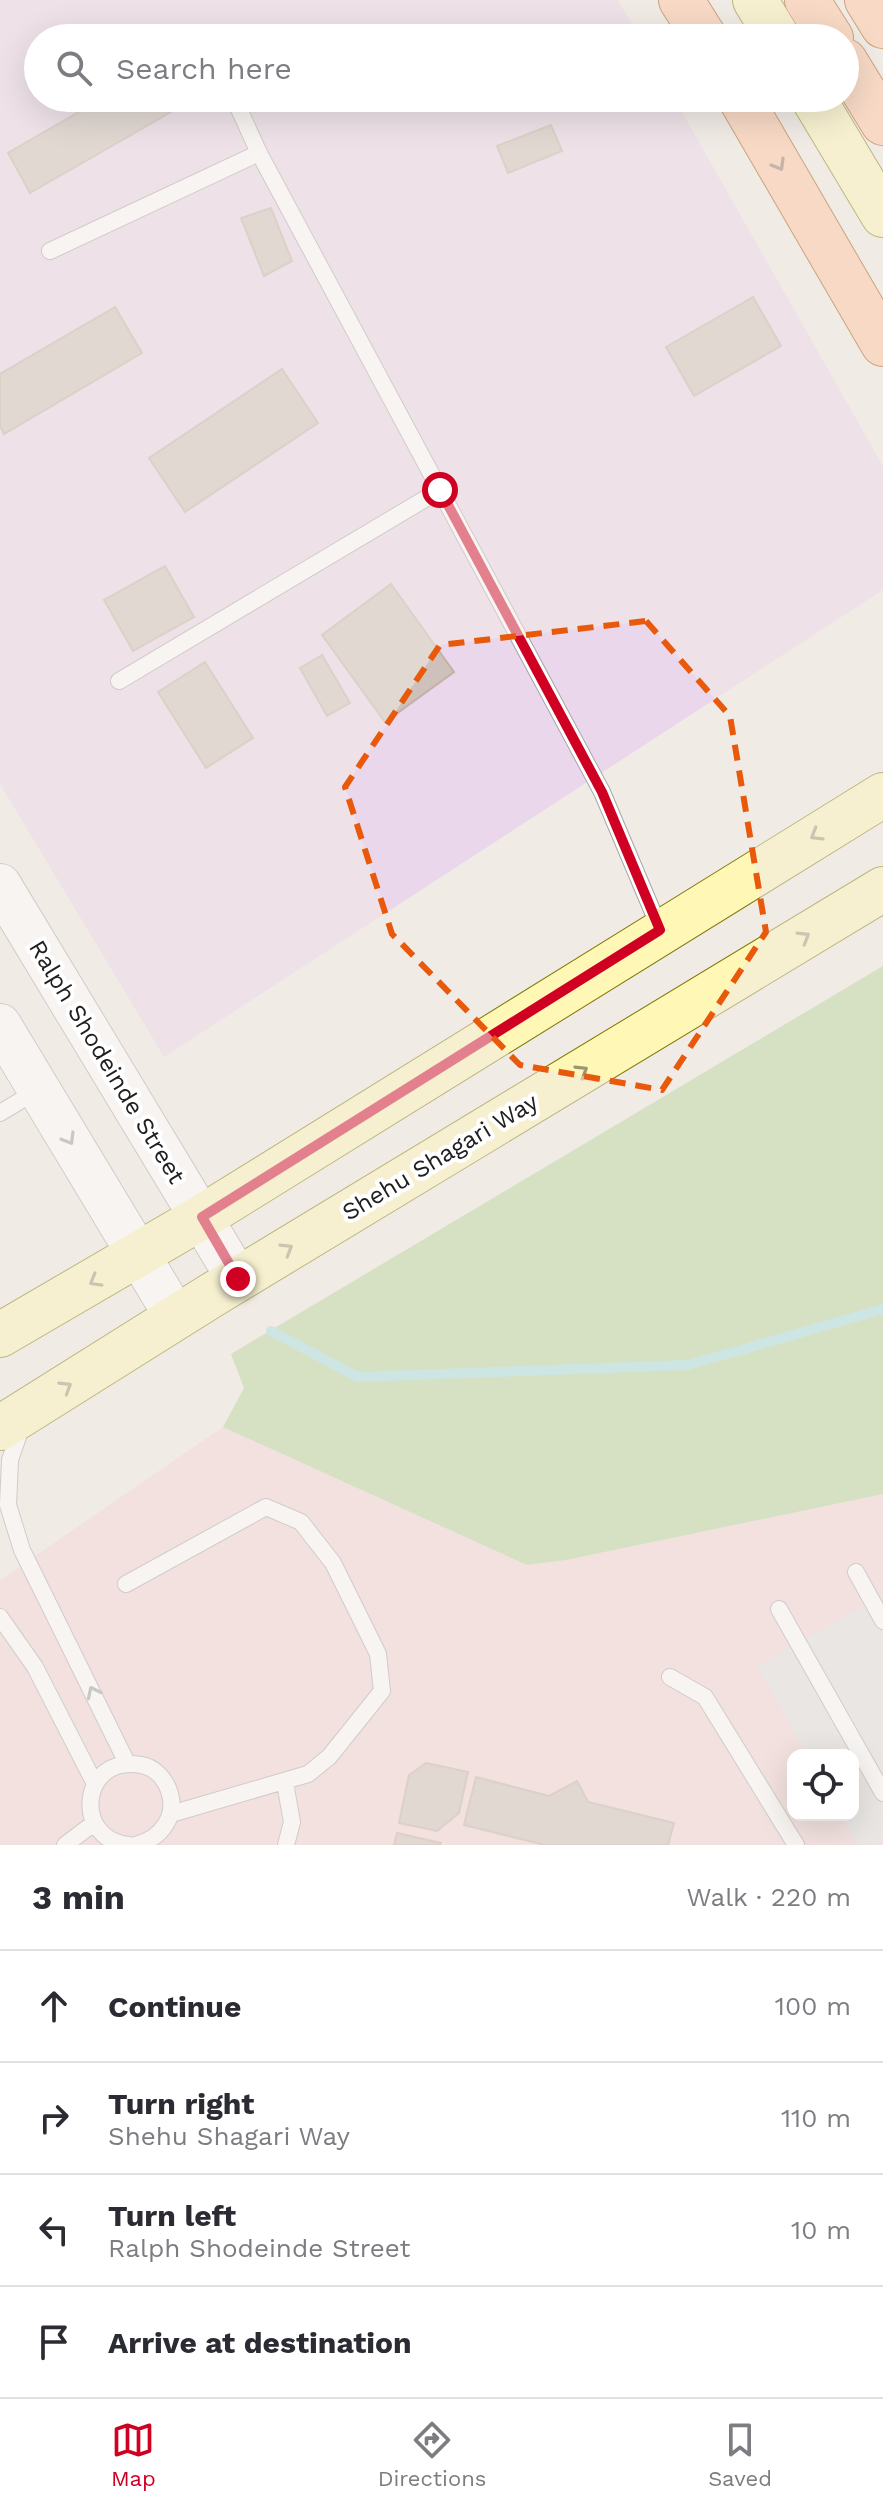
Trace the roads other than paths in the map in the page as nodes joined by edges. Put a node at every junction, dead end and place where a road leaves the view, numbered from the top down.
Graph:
1 (681, 0) edge
2 (755, 0) edge
3 (807, 0) edge
4 (867, 0) edge
5 (696, 24) edge
6 (770, 24) edge
7 (822, 24) edge
8 (883, 26) edge
9 (859, 84) edge
10 (240, 112) edge
11 (748, 112) edge
12 (821, 112) edge
13 (883, 123) edge
14 (259, 153) junction
15 (883, 215) edge
16 (50, 251) dead end
17 (883, 344) edge
18 (440, 490) junction
19 (119, 681) dead end
20 (883, 795) edge
21 (0, 885) edge
22 (883, 889) edge
23 (660, 930) junction
24 (0, 1025) edge
25 (39, 1089) junction
26 (0, 1113) edge
27 (202, 1217) junction
28 (139, 1255) junction
29 (238, 1279) junction
30 (176, 1317) junction
31 (0, 1335) edge
32 (14, 1419) edge
33 (856, 1572) dead end
34 (126, 1584) dead end
35 (779, 1609) dead end
36 (0, 1617) edge
37 (883, 1621) edge
38 (670, 1677) dead end
39 (127, 1763) junction
40 (285, 1783) junction
41 (95, 1784) junction
42 (883, 1793) edge
43 (171, 1814) junction
44 (94, 1823) junction
45 (65, 1845) edge
46 (120, 1845) edge
47 (129, 1845) edge
48 (136, 1845) edge
49 (286, 1845) edge
50 (796, 1845) edge

1 - 5 main road
2 - 6 main road
3 - 7 main road
4 - 8 main road
9 - 13 main road
10 - 14 lane
11 -> 17 main road
12 - 15 main road
14 - 16 lane
14 - 18 lane
18 - 19 lane
18 - 23 lane
20 -> 23 main road
21 - 27 street, Ralph Shodeinde Street
29 -> 22 main road, Shehu Shagari Way
23 - 27 main road
24 - 25 street
25 - 26 lane
25 -> 28 street
27 - 28 main road
27 - 29 street, Ralph Shodeinde Street
28 - 30 street
28 -> 31 main road
29 - 30 main road, Shehu Shagari Way
32 -> 30 main road, Shehu Shagari Way
39 -> 32 lane
33 - 37 lane
34 - 40 lane
35 - 42 lane
36 - 41 lane
38 - 50 lane
39 - 41 lane
39 - 43 lane
40 - 43 lane
40 - 49 lane
41 - 44 lane
43 - 48 lane
44 - 45 lane
44 - 46 lane
46 - 47 lane

